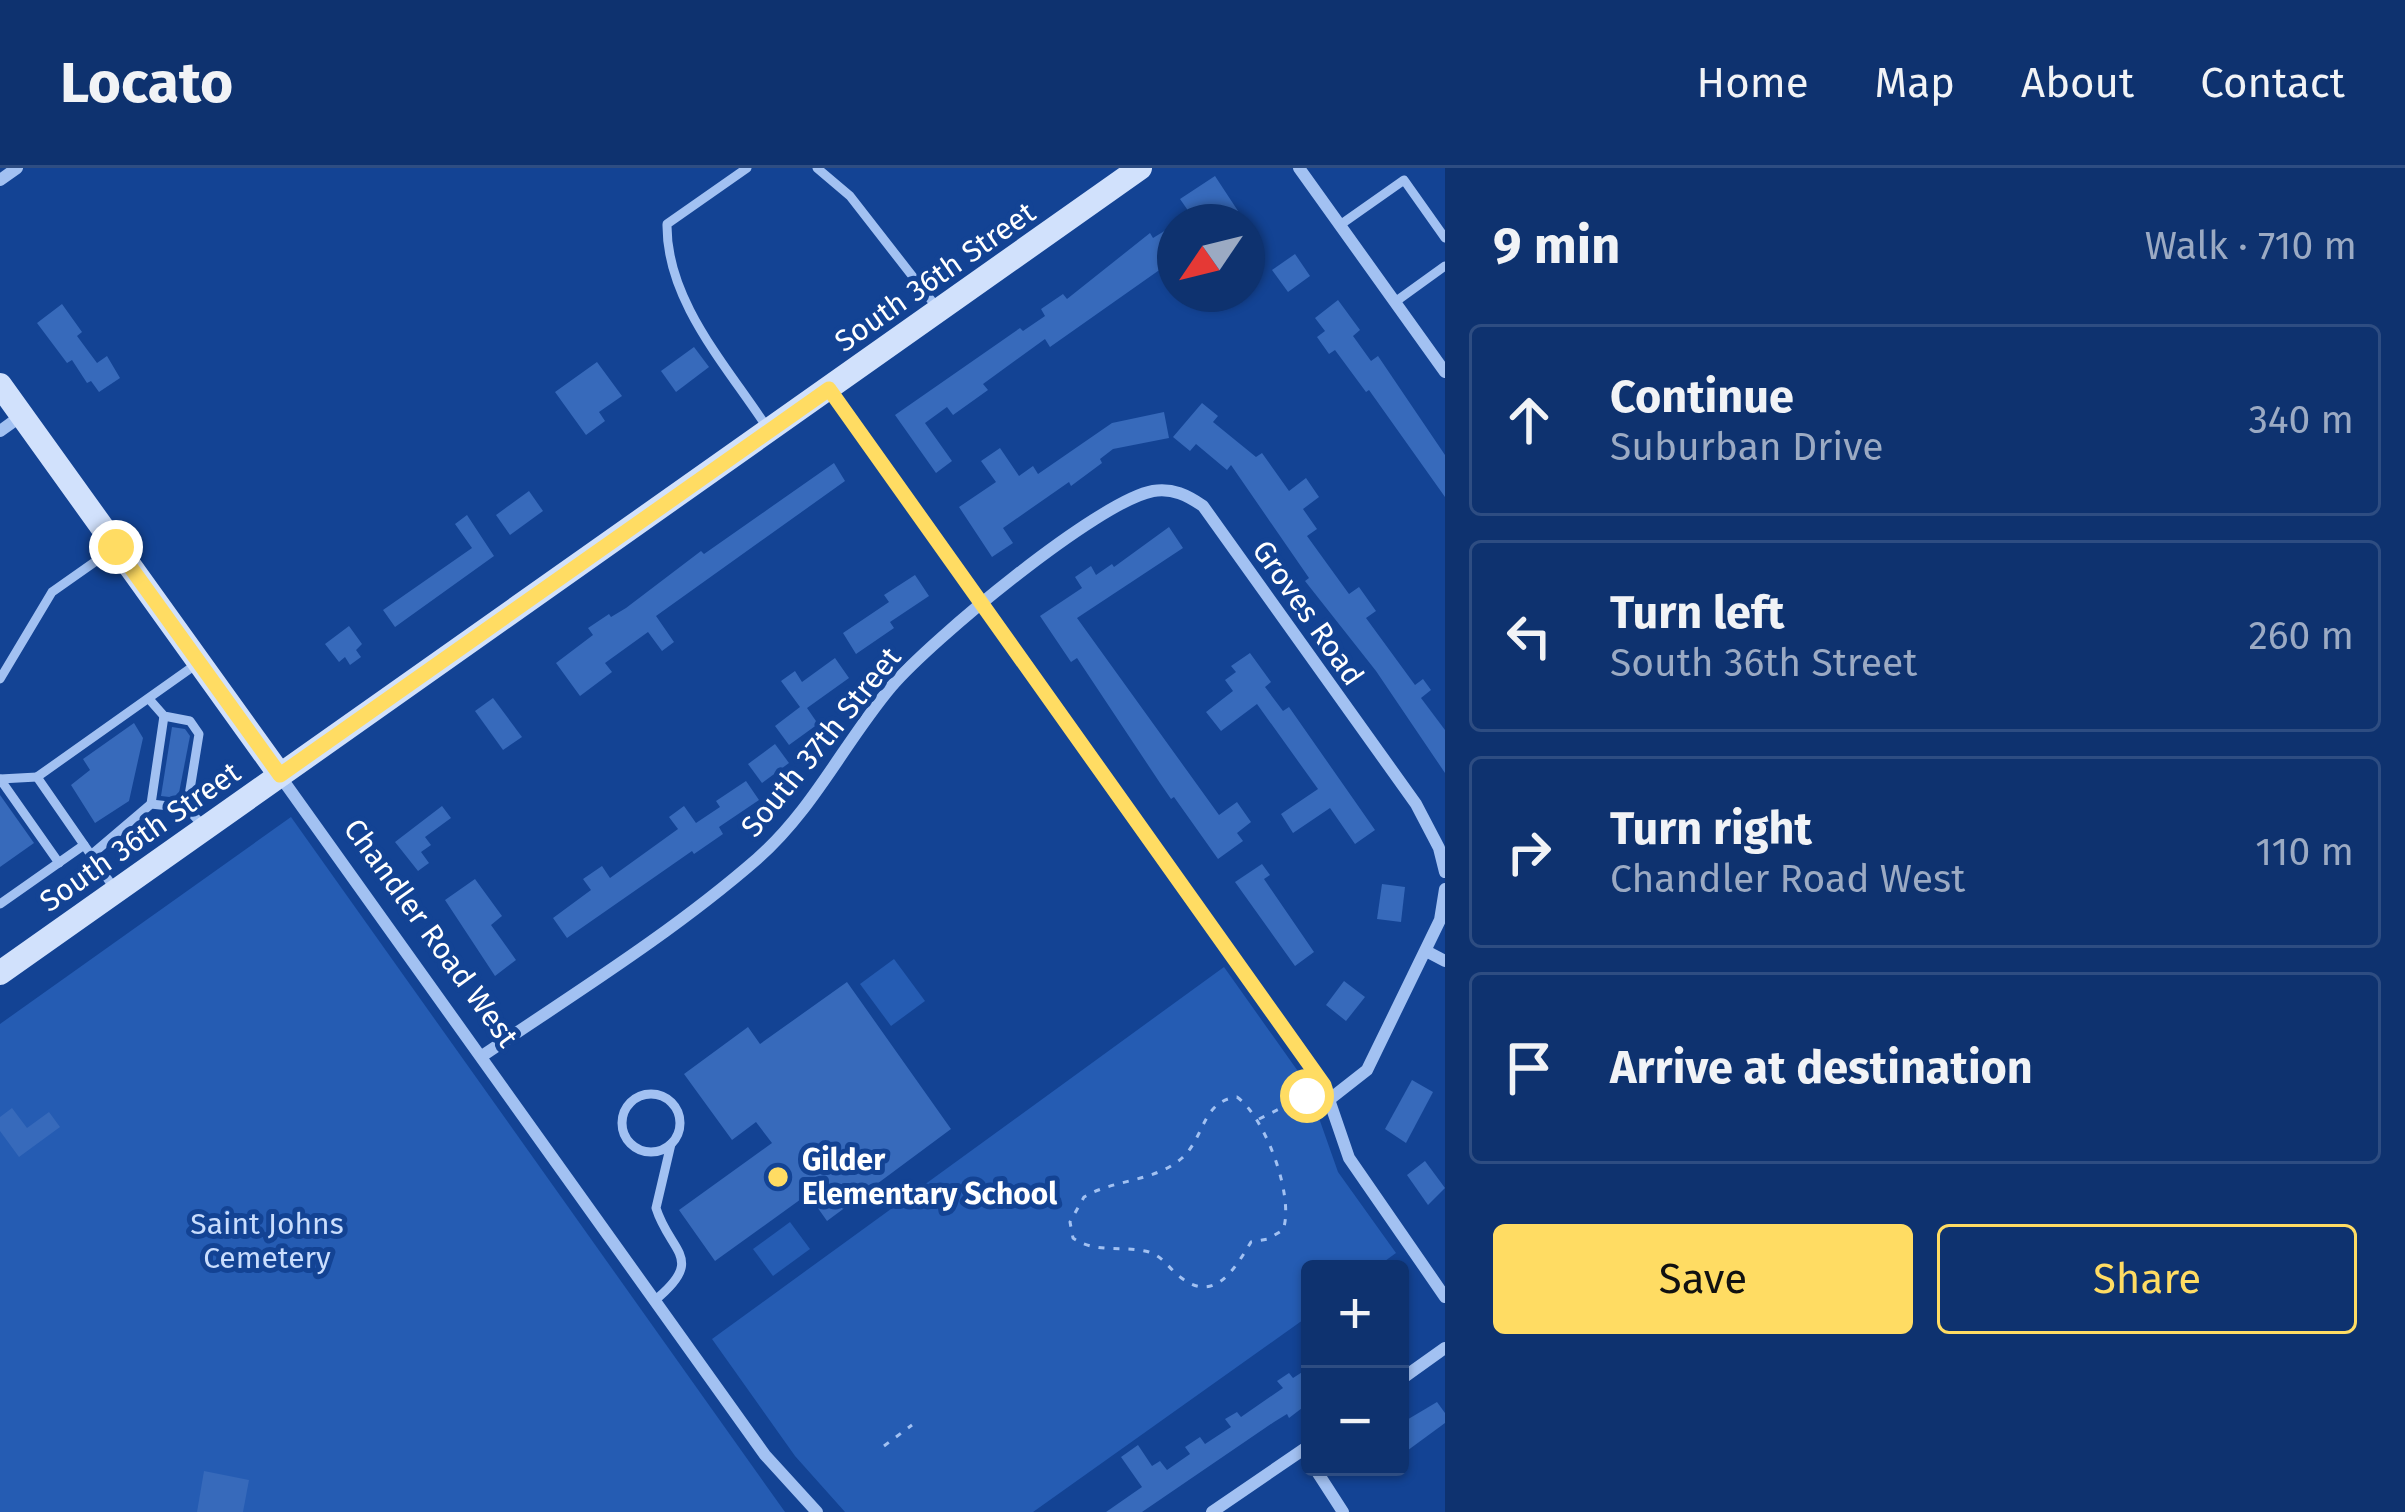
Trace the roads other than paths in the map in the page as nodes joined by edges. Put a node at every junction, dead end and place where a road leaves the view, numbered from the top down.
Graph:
1 (17, 168) edge
2 (747, 168) edge
3 (817, 168) edge
4 (1140, 168) edge
5 (1299, 168) edge
6 (0, 180) edge
7 (1340, 225) junction
8 (1445, 238) edge
9 (1445, 266) edge
10 (1395, 302) junction
11 (938, 309) junction
12 (1445, 372) edge
13 (0, 385) edge
14 (829, 389) junction
15 (21, 416) junction
16 (770, 430) junction
17 (0, 431) edge
18 (1073, 534) joint
19 (116, 547) junction
20 (982, 605) junction
21 (198, 663) junction
22 (0, 679) edge
23 (149, 699) junction
24 (164, 716) junction
25 (280, 775) junction
26 (37, 777) junction
27 (0, 779) edge
28 (151, 804) junction
29 (196, 818) junction
30 (88, 850) junction
31 (58, 863) junction
32 (1445, 872) edge
33 (1445, 890) edge
34 (116, 891) junction
35 (0, 904) edge
36 (1426, 951) junction
37 (1445, 961) edge
38 (0, 974) edge
39 (482, 1056) junction
40 (1330, 1099) junction
41 (671, 1144) junction
42 (1445, 1297) edge
43 (654, 1301) junction
44 (1445, 1348) edge
45 (1409, 1374) edge
46 (1301, 1461) edge
47 (1321, 1476) edge
48 (817, 1512) edge
49 (1212, 1512) edge
50 (1343, 1512) edge

1 - 6 street
2 - 16 lane
3 - 11 lane
4 - 11 main road, South 36th Street
5 - 7 street
7 - 8 lane
7 - 10 street
9 - 10 lane
10 - 12 street
11 - 14 main road, South 36th Street
13 - 15 main road, Chandler Road West
14 - 16 main road, South 36th Street
14 - 20 street
15 - 17 street
15 - 19 main road, Chandler Road West
16 - 25 main road, South 36th Street
18 - 20 street, South 37th Street
18 - 32 street, Groves Road
19 - 21 main road, Chandler Road West
19 - 22 lane
20 - 39 street, South 37th Street
20 - 40 street
21 - 23 lane
21 - 25 main road, Chandler Road West
23 - 24 lane
23 - 26 lane
24 - 28 lane
24 - 29 lane
25 - 29 main road, South 36th Street
25 - 39 street, Chandler Road West
26 - 27 lane
26 - 30 lane
27 - 31 lane
28 - 29 lane
28 - 30 lane
29 - 34 main road, South 36th Street
30 - 31 lane
30 - 34 lane
31 - 35 lane
33 - 36 street
34 - 38 main road, South 36th Street
36 - 37 street
36 - 40 street
39 - 43 street, Chandler Road West
40 - 42 street
41 - 41 lane
41 - 43 lane
43 - 48 street, Chandler Road West
44 - 45 street
46 - 49 street
47 - 50 street

